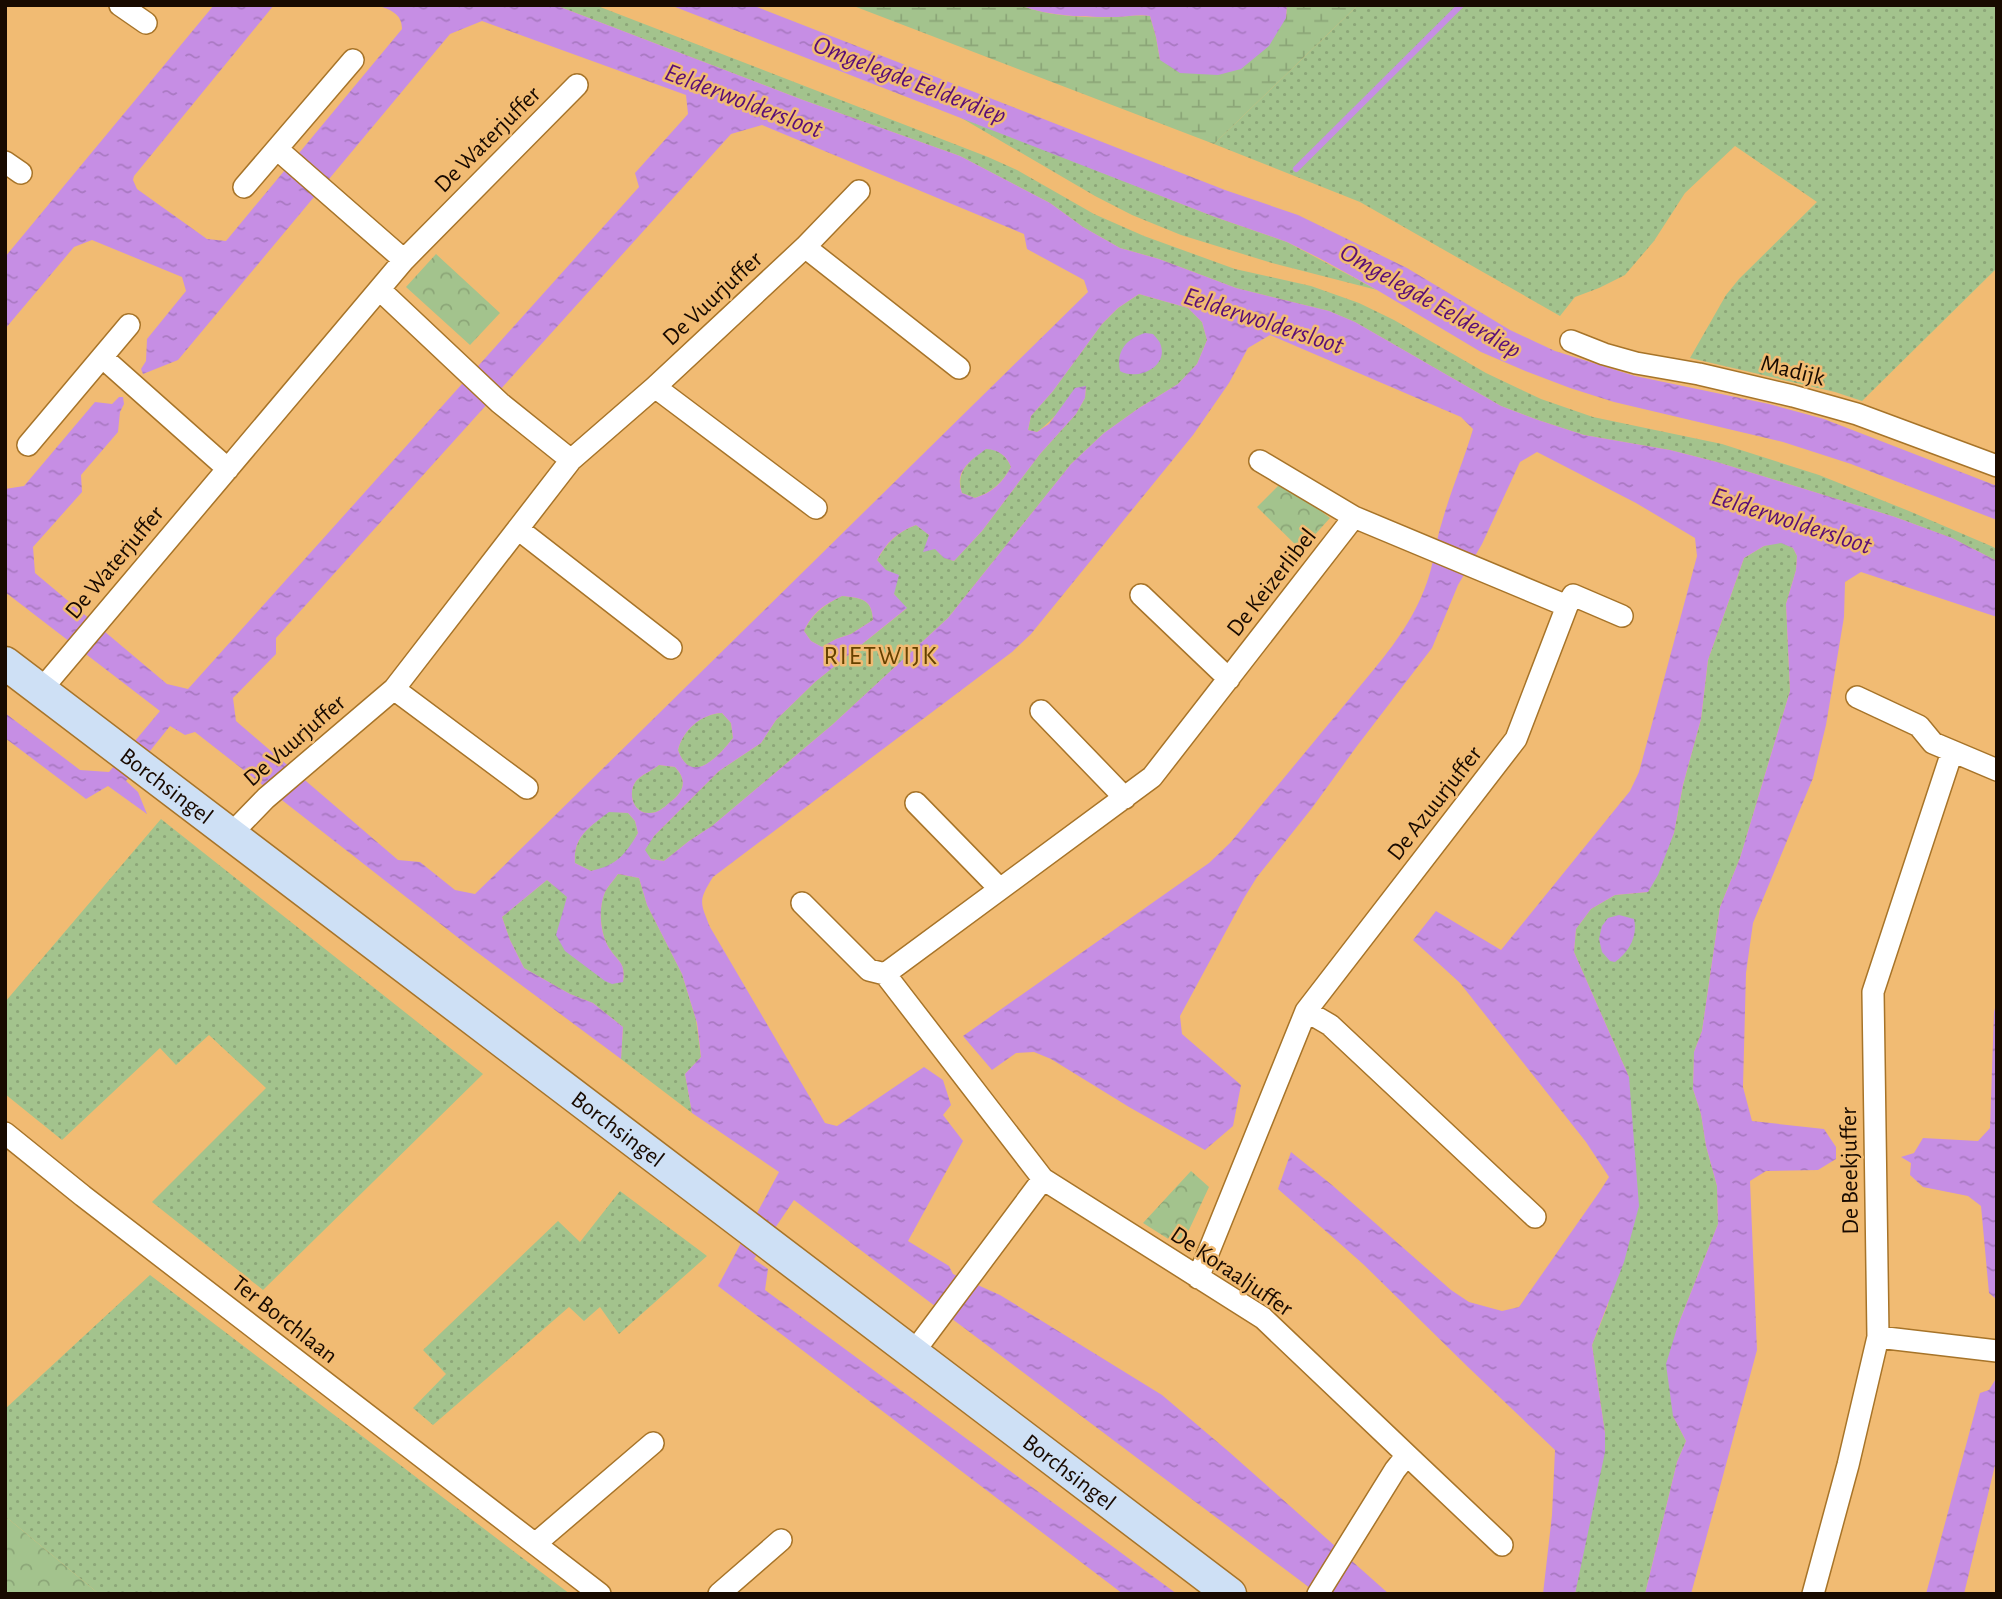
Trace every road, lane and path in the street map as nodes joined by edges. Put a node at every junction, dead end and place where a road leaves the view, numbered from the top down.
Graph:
1 (120, 5) edge
2 (146, 23) dead end
3 (352, 60) dead end
4 (577, 85) dead end
5 (283, 154) junction
6 (244, 187) dead end
7 (859, 191) dead end
8 (804, 247) junction
9 (404, 260) junction
10 (380, 290) junction
11 (129, 325) dead end
12 (1571, 341) dead end
13 (102, 357) junction
14 (959, 368) dead end
15 (655, 387) junction
16 (28, 445) dead end
17 (572, 460) junction
18 (1260, 461) dead end
19 (1997, 466) edge
20 (228, 469) junction
21 (816, 509) dead end
22 (1354, 517) junction
23 (518, 529) junction
24 (1141, 595) dead end
25 (1567, 606) junction
26 (1622, 616) dead end
27 (671, 648) dead end
28 (5, 663) edge
29 (1229, 679) junction
30 (394, 689) junction
31 (41, 690) junction
32 (1857, 697) dead end
33 (1041, 712) dead end
34 (1952, 752) junction
35 (1997, 770) edge
36 (527, 788) dead end
37 (1125, 798) junction
38 (916, 803) dead end
39 (230, 834) junction
40 (999, 888) junction
41 (802, 903) dead end
42 (885, 974) junction
43 (1306, 1011) junction
44 (5, 1133) edge
45 (1043, 1179) junction
46 (1535, 1217) dead end
47 (1198, 1278) junction
48 (1878, 1336) junction
49 (1997, 1351) edge
50 (913, 1353) junction
51 (653, 1443) dead end
52 (1407, 1455) junction
53 (781, 1540) dead end
54 (535, 1544) junction
55 (1502, 1545) dead end
56 (600, 1594) edge
57 (719, 1594) edge
58 (1230, 1594) edge
59 (1318, 1594) edge
60 (1813, 1594) edge

1 - 2 street
3 - 5 street
4 - 9 street, De Waterjuffer
5 - 6 street
5 - 9 street
7 - 8 street, De Vuurjuffer
8 - 14 street
8 - 15 street, De Vuurjuffer
9 - 10 street, De Waterjuffer
10 - 17 street
10 - 20 street, De Waterjuffer
11 - 13 street
12 - 19 street, Madijk
13 - 16 street
13 - 20 street
15 - 17 street, De Vuurjuffer
15 - 21 street
17 - 23 street, De Vuurjuffer
18 - 22 street, De Keizerlibel
20 - 31 street, De Waterjuffer
22 - 25 street, De Keizerlibel
22 - 29 street, De Keizerlibel
23 - 27 street
23 - 30 street, De Vuurjuffer
24 - 29 street, De Keizerlibel
25 - 26 street
25 - 43 street, De Azuurjuffer
28 - 31 main road, Borchsingel
29 - 37 street, De Keizerlibel
30 - 36 street
30 - 39 street, De Vuurjuffer
31 - 39 main road, Borchsingel
32 - 34 street
33 - 37 street
34 - 35 street
34 - 48 street, De Beekjuffer
37 - 40 street, De Keizerlibel
38 - 40 street
39 - 50 main road, Borchsingel
40 - 42 street, De Keizerlibel
41 - 42 street
42 - 45 street, De Koraaljuffer
43 - 46 street
43 - 47 street, De Azuurjuffer
44 - 54 street, Ter Borchlaan
45 - 47 street, De Koraaljuffer
45 - 50 street
47 - 52 street, De Koraaljuffer
48 - 49 street
48 - 60 street, De Beekjuffer
50 - 58 main road, Borchsingel
51 - 54 street
52 - 55 street, De Koraaljuffer
52 - 59 street
53 - 57 street
54 - 56 street, Ter Borchlaan

